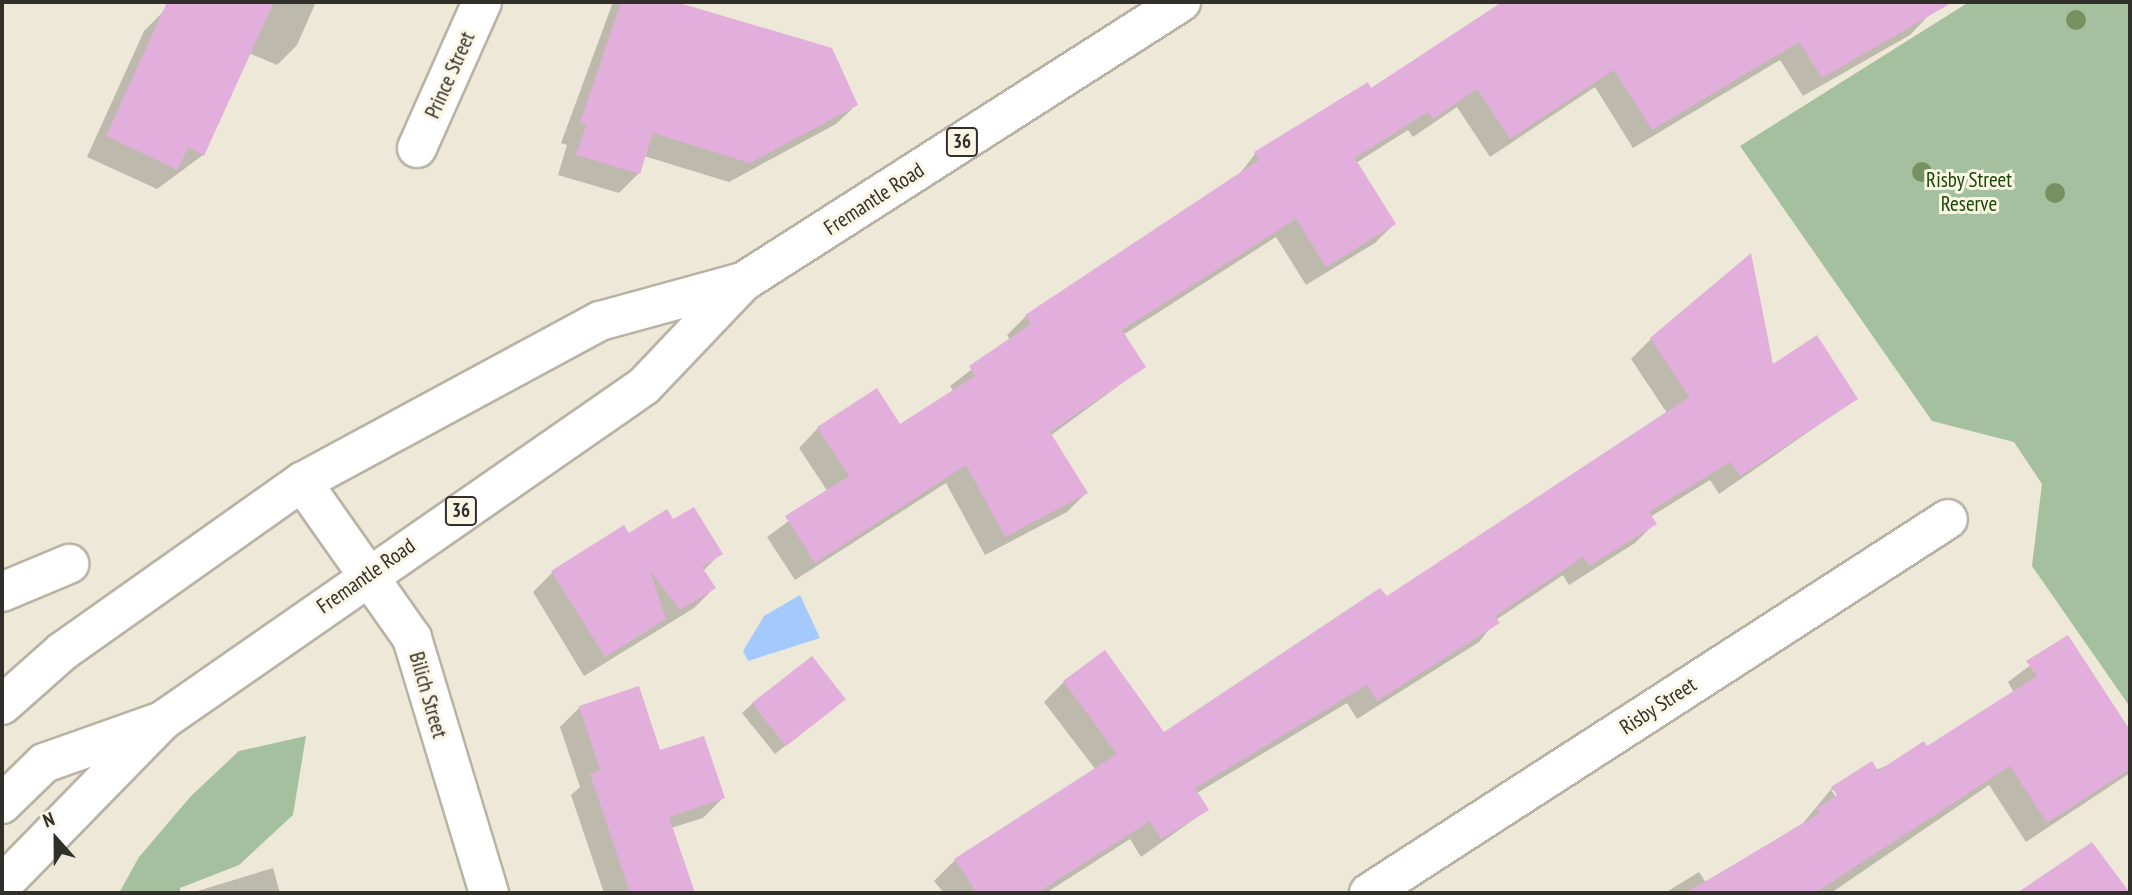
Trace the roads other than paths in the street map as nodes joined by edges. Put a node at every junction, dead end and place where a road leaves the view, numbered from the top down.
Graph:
1 (482, 2) edge
2 (1181, 2) edge
3 (417, 148) dead end
4 (743, 282) junction
5 (302, 482) junction
6 (1948, 519) dead end
7 (69, 564) dead end
8 (367, 574) junction
9 (2, 592) edge
10 (2, 705) edge
11 (162, 721) junction
12 (2, 804) edge
13 (2, 885) edge
14 (489, 893) edge
15 (1369, 893) edge

1 - 3 main road, Prince Street
2 - 4 main road, Fremantle Road / 36
4 - 5 main road, Fremantle Road / 36
4 - 8 main road, Fremantle Road / 36
5 - 8 main road, Bilich Street
5 - 10 main road, Fremantle Road / 36
6 - 15 main road, Risby Street
7 - 9 main road
8 - 11 main road, Fremantle Road / 36
8 - 14 main road, Bilich Street
11 - 12 main road
11 - 13 main road, Fremantle Road / 36

